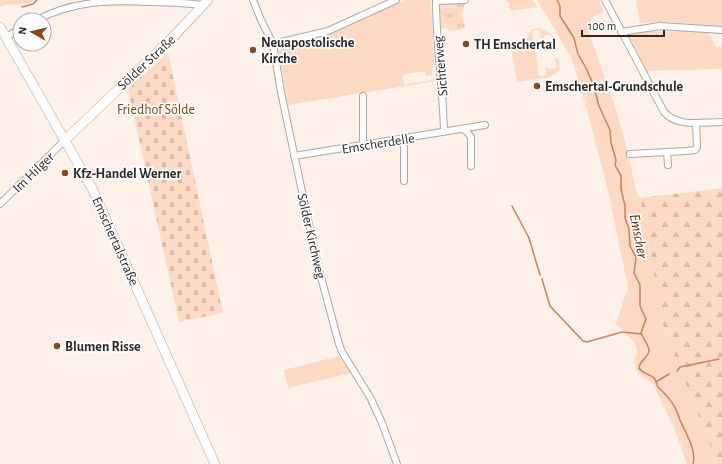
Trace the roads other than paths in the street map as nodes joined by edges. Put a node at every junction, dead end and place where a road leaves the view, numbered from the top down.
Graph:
1 (253, 0) edge
2 (396, 0) edge
3 (436, 0) edge
4 (465, 0) edge
5 (605, 0) edge
6 (154, 1) edge
7 (206, 2) edge
8 (52, 13) edge
9 (722, 30) edge
10 (12, 31) edge
11 (621, 32) junction
12 (2, 33) edge
13 (273, 44) junction
14 (363, 96) dead end
15 (722, 122) edge
16 (696, 123) junction
17 (485, 125) dead end
18 (463, 129) junction
19 (444, 132) junction
20 (404, 139) junction
21 (66, 140) junction
22 (363, 145) junction
23 (667, 152) junction
24 (630, 154) dead end
25 (294, 156) junction
26 (668, 165) dead end
27 (471, 166) dead end
28 (404, 181) dead end
29 (0, 204) edge
30 (215, 464) edge
31 (397, 464) edge

1 - 13 street, Sölder Kirchweg
2 - 13 street
3 - 4 street
3 - 19 street, Sichterweg
5 - 11 street
6 - 7 street
6 - 8 street
7 - 21 main road, Sölder Straße
9 - 11 street
10 - 12 street
11 - 16 street
12 - 21 main road, Emschertalstraße
13 - 25 street, Sölder Kirchweg
14 - 22 street
15 - 16 street
16 - 23 street
17 - 18 street, Emscherdelle
18 - 19 street, Emscherdelle
18 - 27 street
19 - 20 street, Emscherdelle
20 - 22 street, Emscherdelle
20 - 28 street
21 - 29 street, Im Hilger
21 - 30 main road, Emschertalstraße
22 - 25 street, Emscherdelle
23 - 24 street
23 - 26 street
25 - 31 street, Sölder Kirchweg

